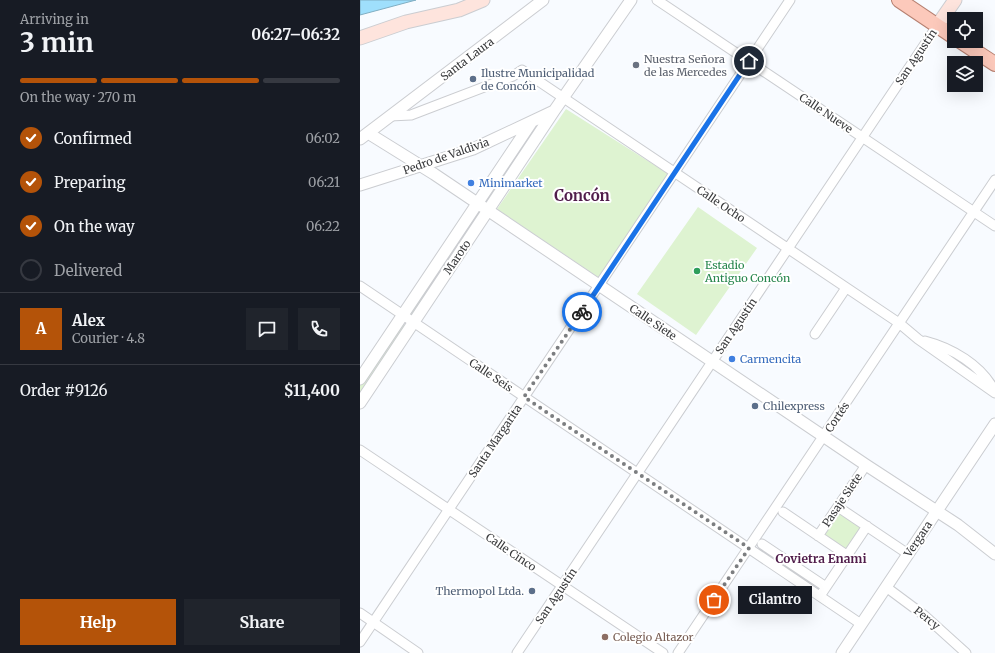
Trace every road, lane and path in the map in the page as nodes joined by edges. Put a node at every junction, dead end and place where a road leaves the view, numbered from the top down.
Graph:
1 (483, 0) edge
2 (543, 0) edge
3 (631, 0) edge
4 (658, 0) edge
5 (790, 0) edge
6 (899, 0) edge
7 (955, 0) edge
8 (937, 26) junction
9 (947, 32) edge
10 (360, 38) edge
11 (971, 48) edge
12 (749, 61) junction
13 (995, 64) edge
14 (563, 98) junction
15 (554, 111) junction
16 (390, 116) junction
17 (531, 123) junction
18 (363, 134) edge
19 (863, 137) junction
20 (422, 166) junction
21 (674, 173) junction
22 (995, 180) edge
23 (360, 185) edge
24 (477, 203) junction
25 (488, 211) junction
26 (974, 212) junction
27 (995, 226) edge
28 (788, 249) junction
29 (360, 286) edge
30 (599, 286) junction
31 (846, 288) junction
32 (403, 315) junction
33 (414, 322) junction
34 (899, 323) junction
35 (815, 334) dead end
36 (712, 362) junction
37 (360, 379) edge
38 (995, 392) edge
39 (524, 397) junction
40 (360, 403) edge
41 (995, 424) edge
42 (824, 436) junction
43 (360, 450) edge
44 (866, 465) junction
45 (638, 473) junction
46 (838, 507) junction
47 (449, 510) junction
48 (937, 511) junction
49 (783, 512) dead end
50 (867, 526) junction
51 (818, 536) junction
52 (762, 544) dead end
53 (749, 548) junction
54 (908, 554) junction
55 (995, 554) edge
56 (848, 556) junction
57 (562, 586) junction
58 (826, 587) junction
59 (886, 587) junction
60 (820, 596) junction
61 (360, 613) edge
62 (374, 622) junction
63 (861, 624) junction
64 (360, 642) edge
65 (418, 653) edge
66 (517, 653) edge
67 (663, 653) edge
68 (678, 653) edge
69 (842, 653) edge
70 (966, 653) edge

1 - 10 main road
2 - 16 street, Santa Laura
3 - 14 street, Maroto
4 - 12 street, Calle Nueve
5 - 12 street, Santa Margarita
6 - 8 main road
7 - 8 main road, San Agustín
8 - 9 main road
8 - 19 street, San Agustín
11 - 13 main road
12 - 19 street, Calle Nueve
12 - 21 street, Santa Margarita
14 - 15 street, Maroto
14 - 16 street, Calle Ocho
14 - 21 street, Calle Ocho
15 - 17 street, Maroto
15 - 25 street, Maroto
16 - 18 street, Santa Laura
17 - 20 street, Pedro de Valdivia
17 - 24 street, Maroto
18 - 20 street, Calle Siete
19 - 26 street, Calle Nueve
19 - 28 street, San Agustín
20 - 23 street, Pedro de Valdivia
20 - 24 street, Calle Siete
21 - 28 street, Calle Ocho
21 - 30 street, Santa Margarita
22 - 26 street, Cortés
24 - 25 street, Calle Siete
24 - 32 street, Maroto
25 - 30 street, Calle Siete
25 - 33 street, Maroto
26 - 27 street, Calle Nueve
26 - 34 street, Cortés
28 - 31 street, Calle Ocho
28 - 36 street, San Agustín
29 - 32 street, Calle Seis
30 - 36 street, Calle Siete
30 - 39 street, Santa Margarita
31 - 34 street, Calle Ocho
31 - 35 street
32 - 33 street, Calle Seis
32 - 37 street, Maroto
33 - 39 street, Calle Seis
33 - 40 street, Maroto
34 - 38 street, Calle Ocho
34 - 42 street, Cortés
36 - 42 street, Calle Siete
36 - 45 street, San Agustín
39 - 45 street, Calle Seis
39 - 47 street, Santa Margarita
41 - 48 street, Vergara
42 - 44 street, Calle Siete
42 - 53 street, Cortés
43 - 47 street, Calle Cinco
44 - 46 street, Pasaje Siete
44 - 48 street, Calle Siete
45 - 53 street, Calle Seis
45 - 57 street, San Agustín
46 - 50 street
46 - 51 street, Pasaje Siete
47 - 57 street, Calle Cinco
47 - 62 street, Santa Margarita
48 - 54 street, Vergara
48 - 55 street, Calle Siete
49 - 51 street
50 - 54 street
50 - 56 street
51 - 56 street
52 - 58 street
53 - 60 street, Calle Seis
53 - 68 street, Cortés
54 - 59 street, Vergara
56 - 58 street
57 - 66 street, San Agustín
57 - 67 street, Calle Cinco
58 - 60 street
59 - 63 street, Vergara
59 - 70 street, Percy
60 - 63 street, Calle Seis
61 - 62 street
62 - 64 street, Santa Margarita
62 - 65 street
63 - 69 street, Vergara

